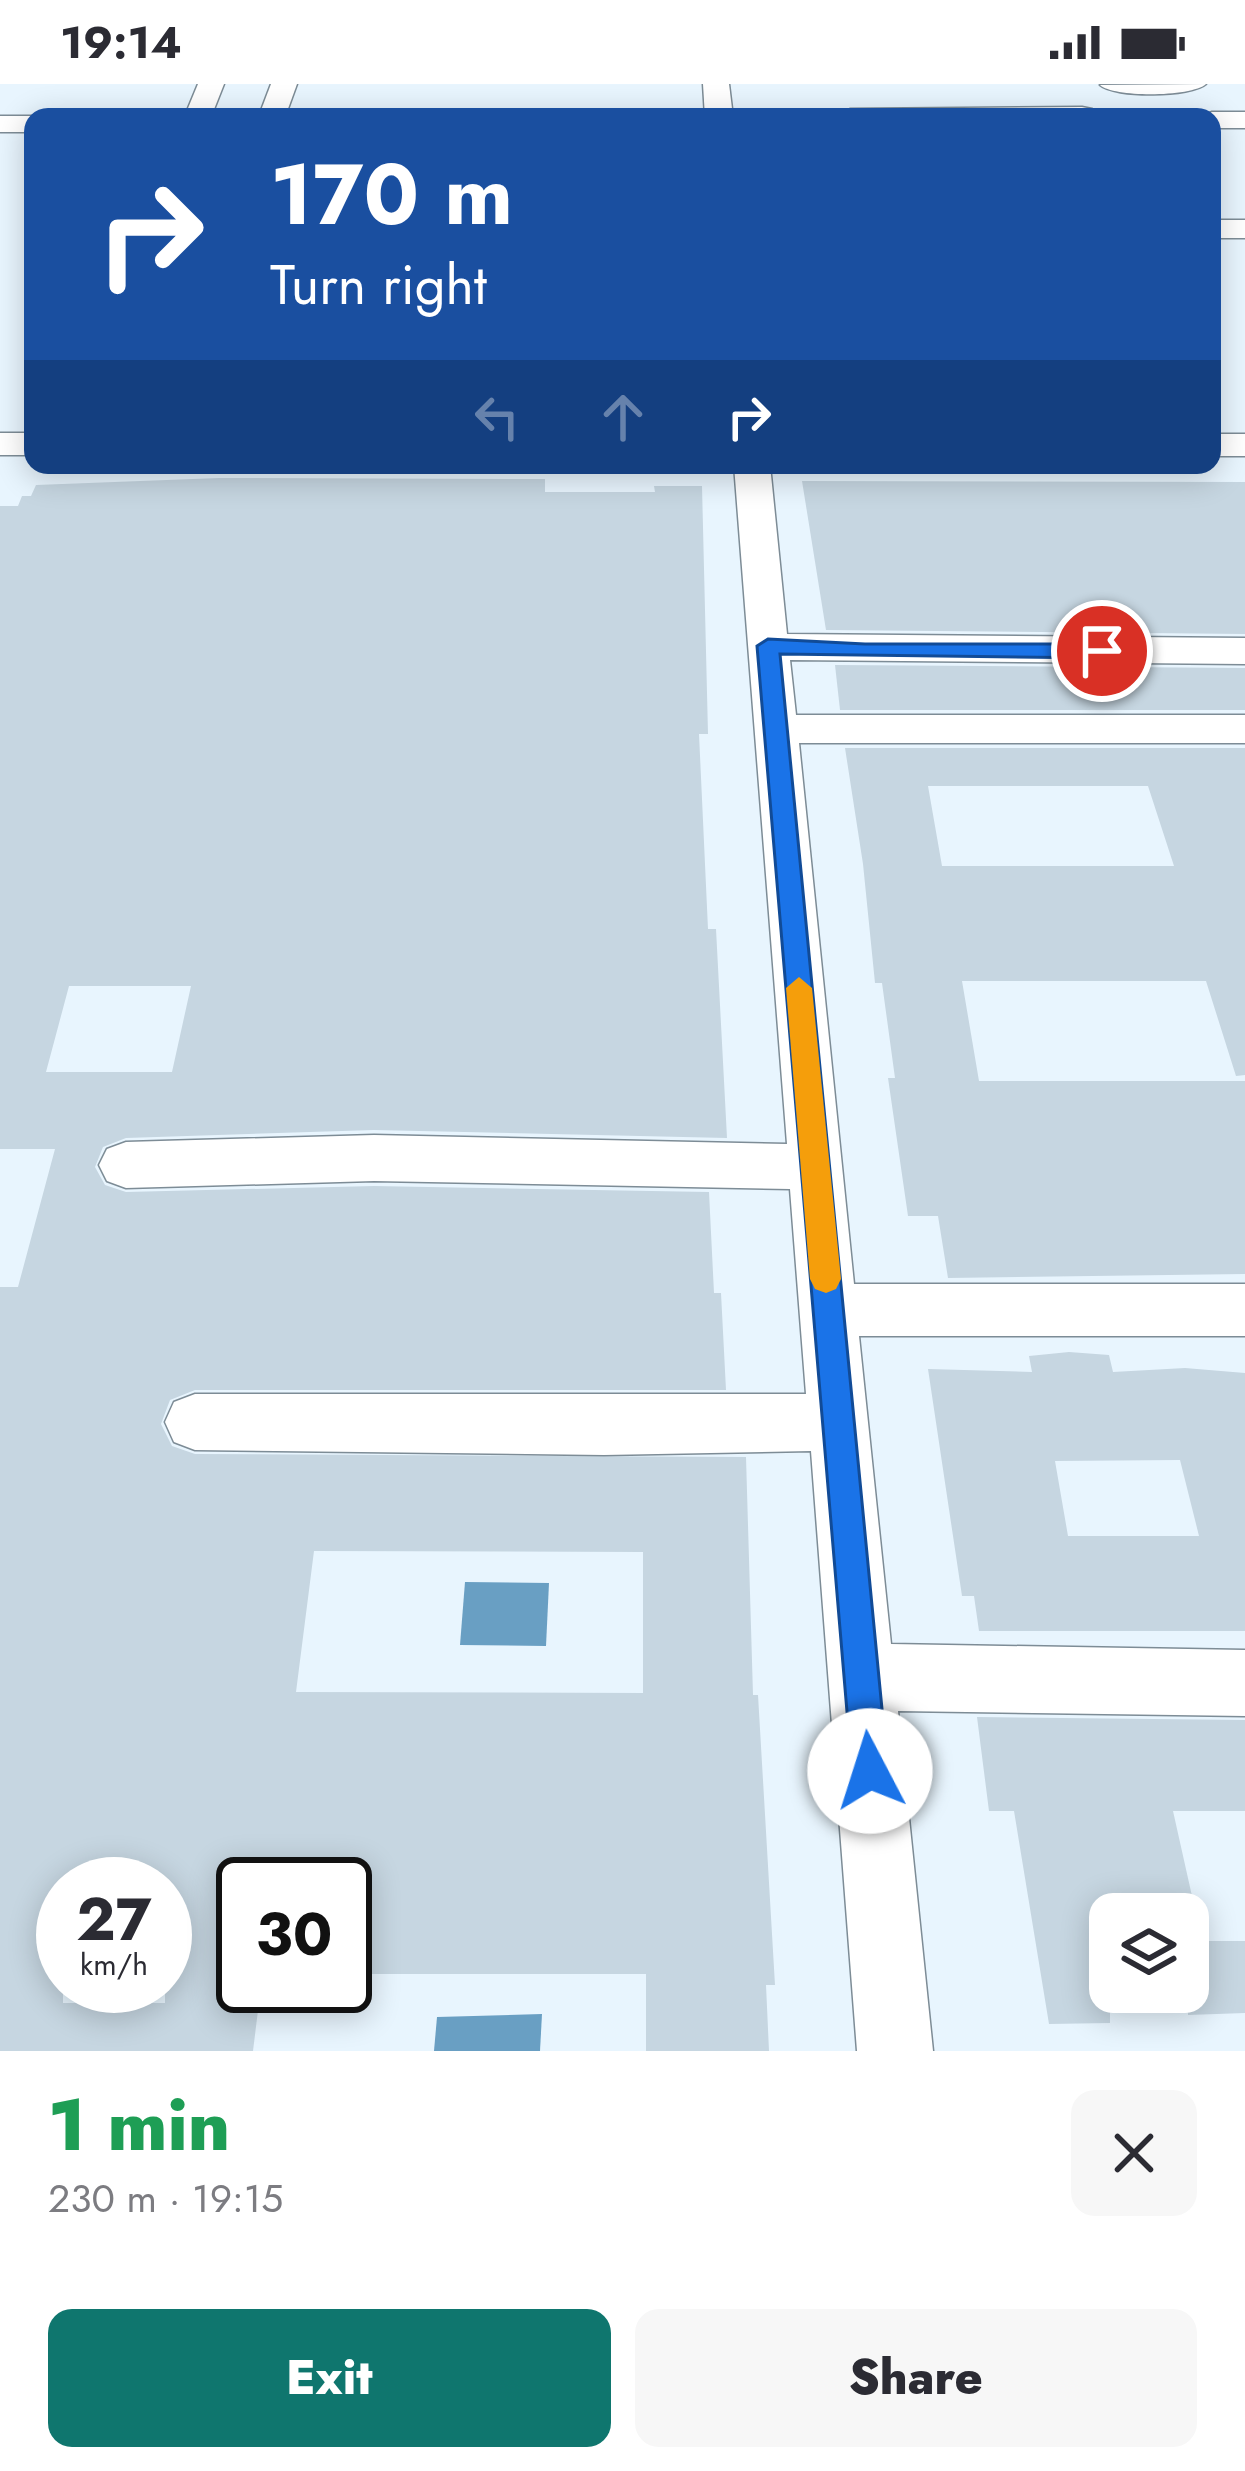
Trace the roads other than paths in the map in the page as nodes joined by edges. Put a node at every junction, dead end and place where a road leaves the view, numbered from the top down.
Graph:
1 (1193, 84) edge
2 (1113, 85) edge
3 (753, 474) edge
4 (768, 646) junction
5 (1245, 651) edge
6 (776, 729) junction
7 (1245, 729) edge
8 (126, 1165) dead end
9 (815, 1167) junction
10 (828, 1310) junction
11 (1245, 1310) edge
12 (196, 1421) dead end
13 (838, 1423) junction
14 (862, 1677) junction
15 (1245, 1683) edge
16 (895, 2051) edge

1 - 2 street
3 - 4 street
4 - 5 street
4 - 6 street
6 - 7 street
6 - 9 street
8 - 9 street
9 - 10 street
10 - 11 street
10 - 13 street
12 - 13 street
13 - 14 street
14 - 15 street
14 - 16 street

